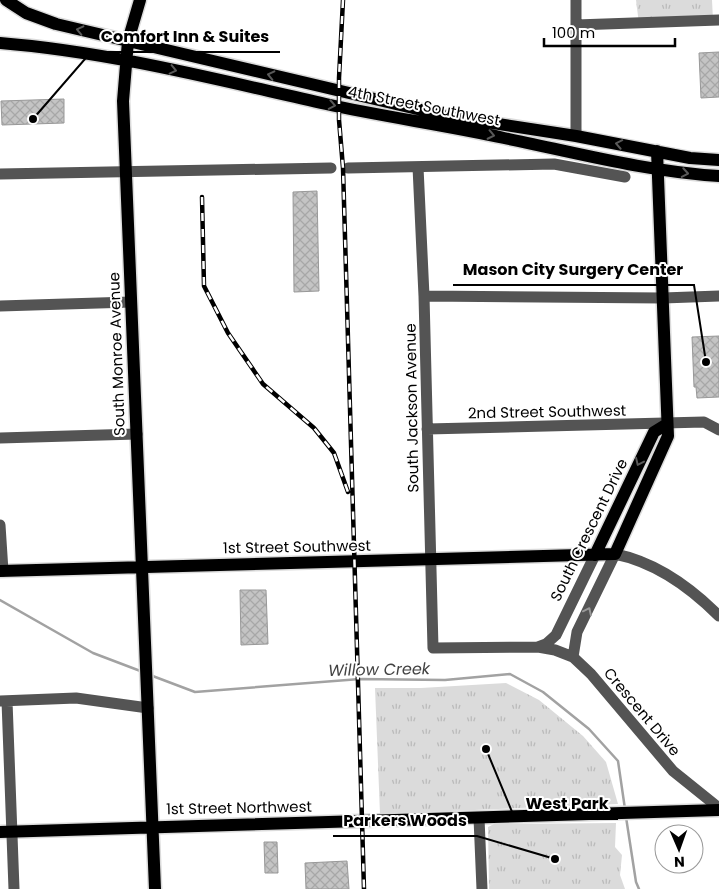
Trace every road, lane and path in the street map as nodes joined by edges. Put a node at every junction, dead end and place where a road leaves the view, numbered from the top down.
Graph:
1 (6, 0) edge
2 (140, 0) edge
3 (576, 0) edge
4 (719, 20) edge
5 (576, 25) junction
6 (128, 41) junction
7 (0, 43) edge
8 (126, 59) junction
9 (576, 136) junction
10 (657, 151) junction
11 (719, 160) edge
12 (418, 167) junction
13 (331, 168) dead end
14 (348, 168) dead end
15 (658, 168) junction
16 (126, 172) junction
17 (0, 174) edge
18 (719, 176) edge
19 (625, 177) dead end
20 (424, 296) junction
21 (719, 296) edge
22 (663, 298) junction
23 (131, 302) junction
24 (0, 306) edge
25 (667, 424) junction
26 (427, 429) junction
27 (719, 430) edge
28 (137, 434) junction
29 (0, 438) edge
30 (0, 526) edge
31 (615, 554) junction
32 (595, 556) junction
33 (430, 560) junction
34 (142, 566) junction
35 (1, 571) edge
36 (719, 616) edge
37 (538, 647) junction
38 (433, 648) joint
39 (573, 658) junction
40 (4, 701) edge
41 (148, 705) junction
42 (719, 809) edge
43 (479, 818) junction
44 (153, 827) junction
45 (6, 832) edge
46 (14, 889) edge
47 (155, 889) edge
48 (482, 889) edge

6 -> 1 main road, 4th Street Southwest
2 - 6 main road, South Monroe Avenue
3 - 5 street
4 - 5 street
5 - 9 street
6 - 8 main road, South Monroe Avenue
9 -> 6 main road, 4th Street Southwest
7 - 8 main road, 4th Street Southwest
8 -> 15 main road, 4th Street Southwest
8 - 16 main road, South Monroe Avenue
10 -> 9 main road, 4th Street Southwest
10 - 11 main road, 4th Street Southwest
10 - 15 main road, South Crescent Drive
12 - 14 street
12 - 19 street
12 - 20 street, South Jackson Avenue
13 - 16 street
15 -> 18 main road, 4th Street Southwest
15 - 22 main road, South Crescent Drive
16 - 17 street
16 - 23 main road, South Monroe Avenue
20 - 22 street
20 - 26 street, South Jackson Avenue
21 - 22 street
22 - 25 main road, South Crescent Drive
23 - 24 street
23 - 28 main road, South Monroe Avenue
25 - 26 street, 2nd Street Southwest
25 - 27 street, 2nd Street Southwest
25 - 31 main road, South Crescent Drive
25 -> 32 main road, South Crescent Drive
26 - 33 street, South Jackson Avenue
28 - 29 street
28 - 34 main road, South Monroe Avenue
30 - 35 street
31 - 32 main road, 1st Street Southwest
31 - 36 street
39 -> 31 street, South Crescent Drive
32 - 33 main road, 1st Street Southwest
32 - 37 street, South Crescent Drive
33 - 34 main road, 1st Street Southwest
33 - 38 street, South Jackson Avenue
34 - 35 main road, 1st Street Southwest
34 - 41 main road, South Monroe Avenue
37 - 38 street, Crescent Drive
37 - 39 street, Crescent Drive
39 - 42 street, Crescent Drive
40 - 41 street
40 - 45 street
41 - 44 main road, South Monroe Avenue
42 - 43 main road, 1st Street Northwest
43 - 44 main road, 1st Street Northwest
43 - 48 street
44 - 45 main road, 1st Street Northwest
44 - 47 main road, South Monroe Avenue
45 - 46 street

